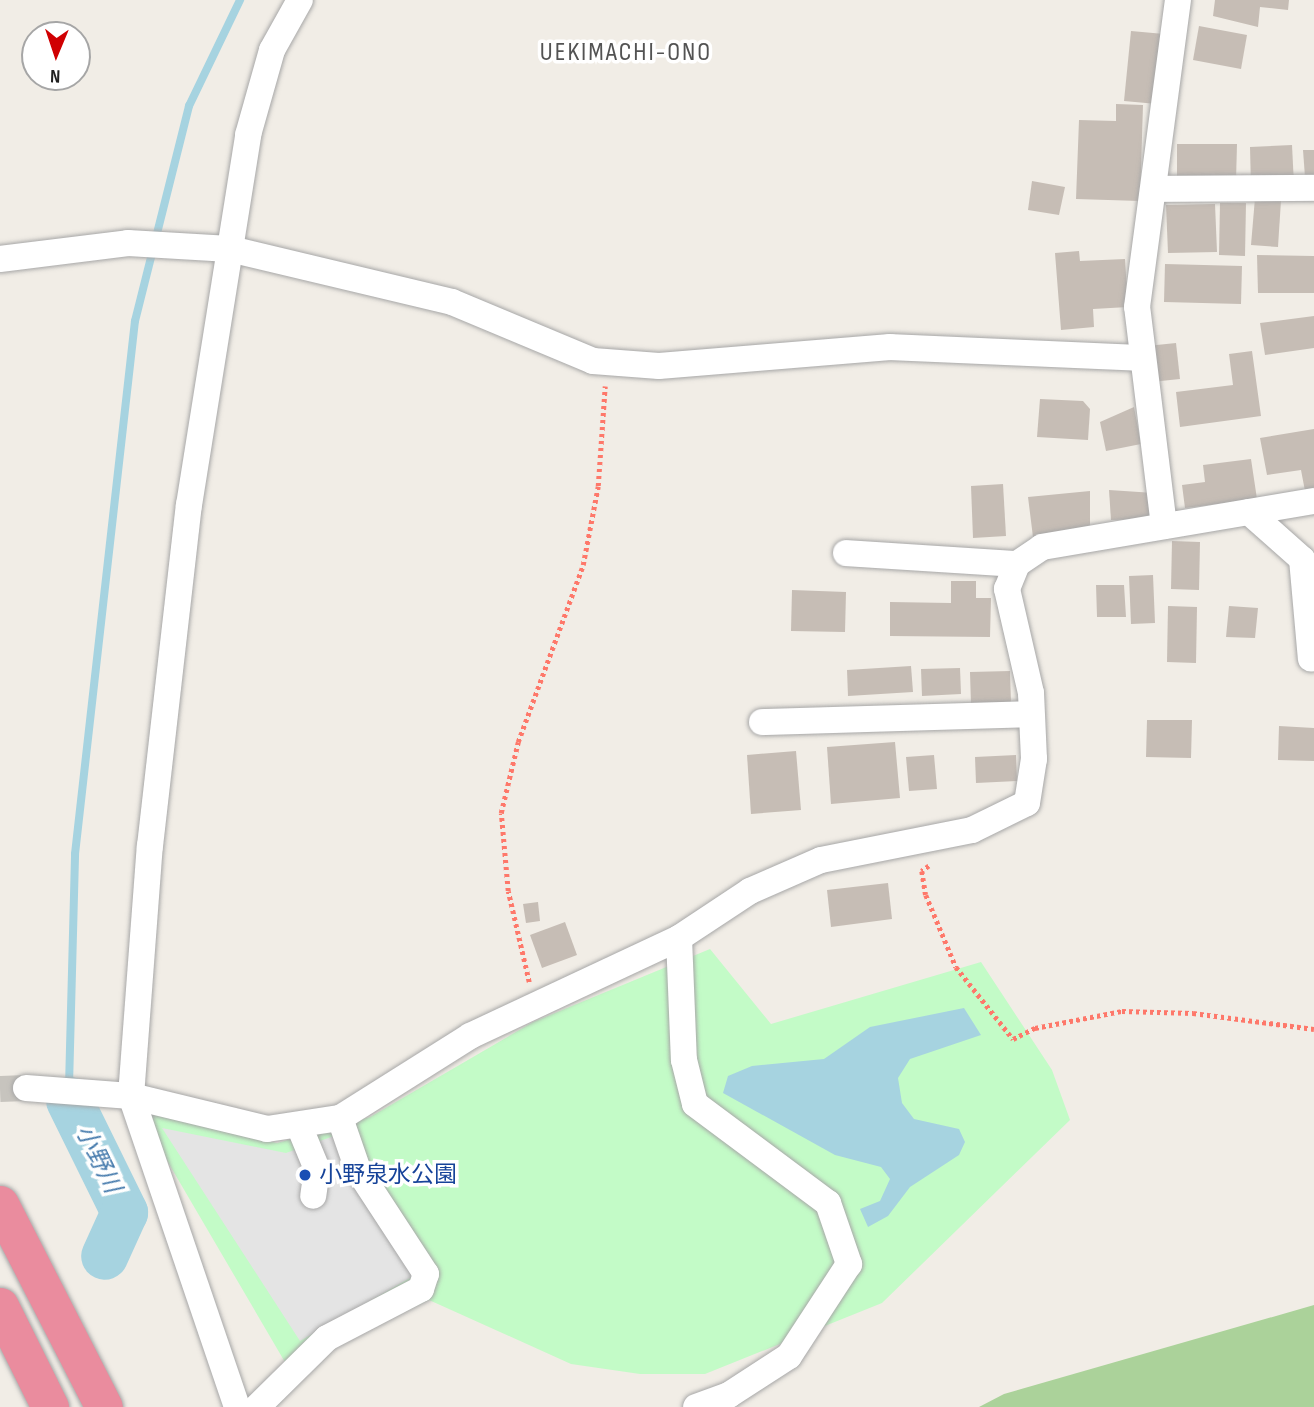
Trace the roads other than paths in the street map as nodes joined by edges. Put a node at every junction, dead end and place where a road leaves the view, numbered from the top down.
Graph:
1 (300, 0) edge
2 (1178, 0) edge
3 (1314, 188) edge
4 (1155, 189) junction
5 (230, 249) junction
6 (0, 259) edge
7 (1138, 358) junction
8 (1314, 500) edge
9 (1250, 512) junction
10 (1164, 526) junction
11 (846, 553) dead end
12 (1017, 564) junction
13 (1311, 659) dead end
14 (1031, 714) junction
15 (762, 722) dead end
16 (679, 938) junction
17 (26, 1088) tunnel mouth
18 (131, 1096) junction
19 (341, 1118) junction
20 (300, 1128) junction
21 (313, 1196) dead end
22 (0, 1204) edge
23 (0, 1307) edge
24 (50, 1407) edge
25 (104, 1407) edge
26 (237, 1407) edge
27 (257, 1407) edge
28 (696, 1407) edge

1 - 5 street
2 - 4 street
3 - 4 street
4 - 7 street
5 - 6 street
5 - 7 street
5 - 18 street
7 - 10 street
8 - 9 street
9 - 10 street
9 - 13 street
10 - 12 street
11 - 12 street
12 - 14 street
14 - 15 street
14 - 16 street
16 - 19 street
16 - 28 street
17 - 18 street
18 - 20 street
18 - 26 street
19 - 20 street
19 - 27 street
20 - 21 street
22 - 25 highway
23 - 24 highway

